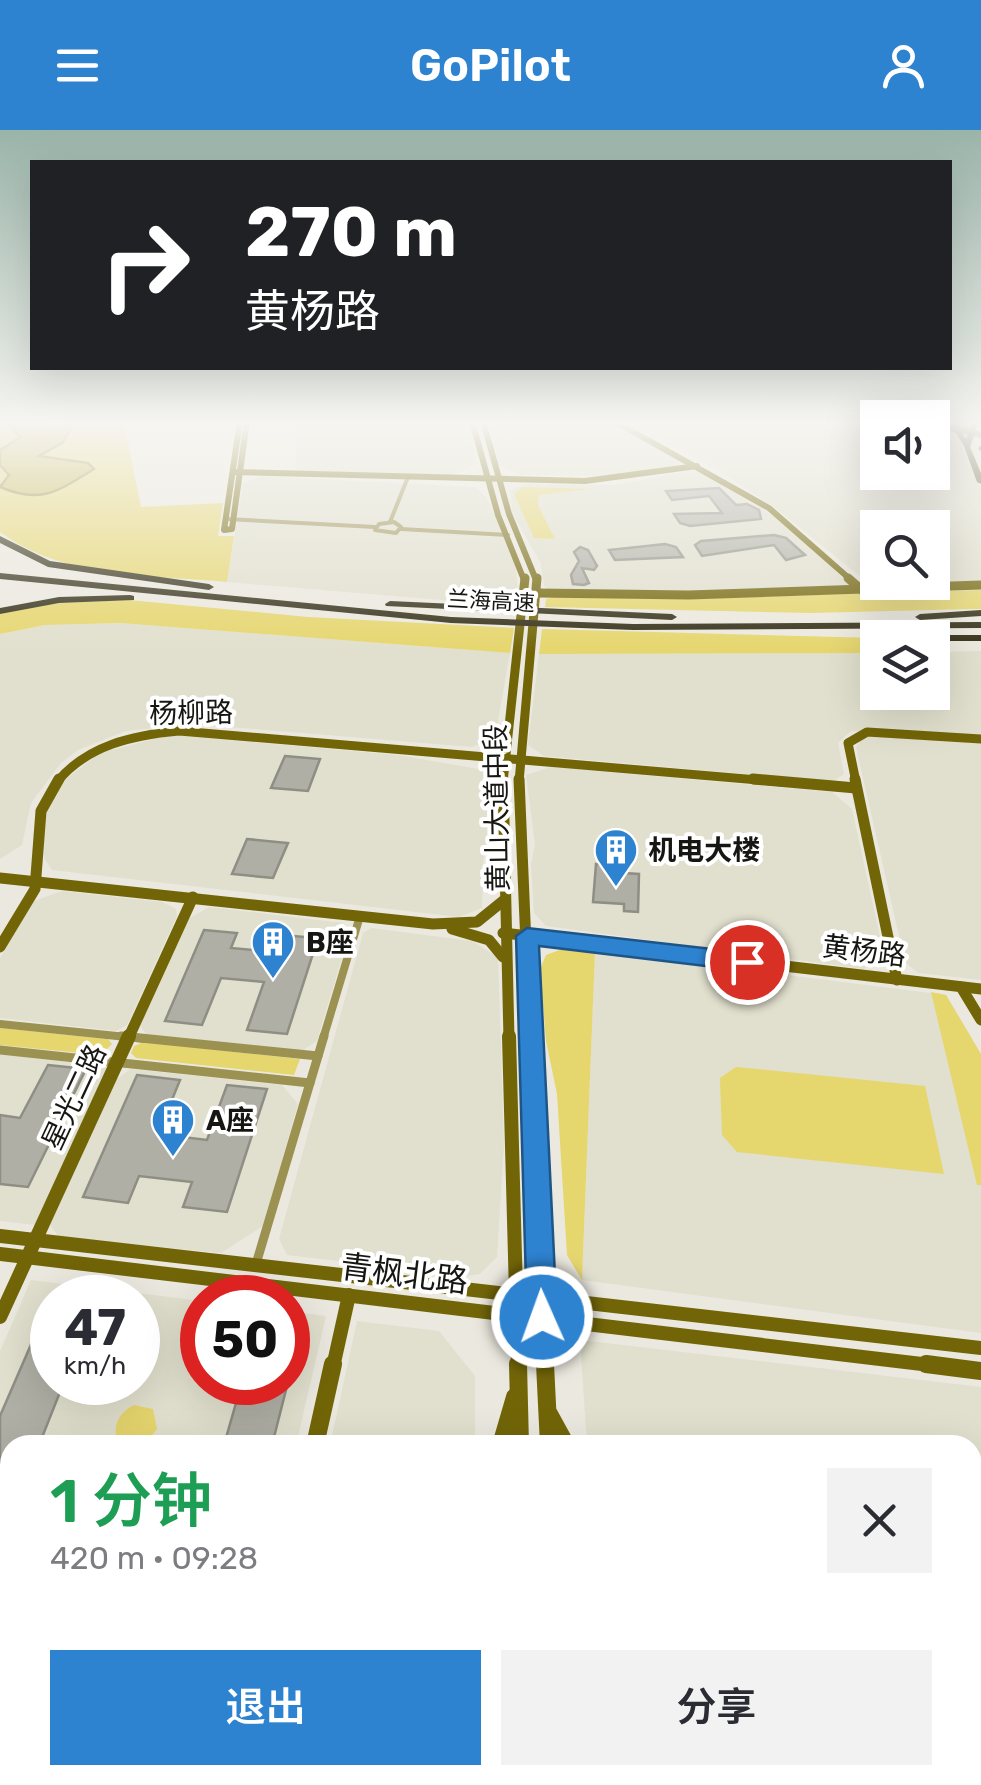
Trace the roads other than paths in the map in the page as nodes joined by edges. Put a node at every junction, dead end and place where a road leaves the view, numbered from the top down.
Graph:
1 (233, 498) edge
2 (400, 498) edge
3 (495, 498) edge
4 (504, 498) edge
5 (752, 498) edge
6 (390, 522) junction
7 (229, 525) joint
8 (374, 528) junction
9 (401, 529) junction
10 (508, 535) junction
11 (0, 539) edge
12 (0, 574) edge
13 (34, 577) junction
14 (981, 585) edge
15 (950, 587) edge
16 (860, 588) edge
17 (860, 591) edge
18 (538, 593) junction
19 (268, 595) junction
20 (0, 610) edge
21 (981, 615) edge
22 (451, 620) junction
23 (981, 625) edge
24 (633, 627) junction
25 (526, 636) junction
26 (860, 636) edge
27 (950, 638) edge
28 (981, 638) edge
29 (981, 739) edge
30 (503, 742) junction
31 (519, 745) junction
32 (502, 759) junction
33 (518, 760) junction
34 (586, 764) junction
35 (856, 788) junction
36 (0, 875) edge
37 (33, 879) junction
38 (193, 897) junction
39 (503, 901) junction
40 (360, 916) junction
41 (433, 924) junction
42 (0, 934) edge
43 (503, 934) junction
44 (527, 936) junction
45 (0, 947) edge
46 (504, 959) junction
47 (897, 980) junction
48 (960, 986) junction
49 (981, 989) edge
50 (981, 1020) edge
51 (0, 1024) edge
52 (129, 1037) junction
53 (0, 1050) edge
54 (318, 1056) junction
55 (118, 1062) junction
56 (310, 1083) junction
57 (0, 1236) edge
58 (35, 1240) junction
59 (0, 1254) edge
60 (27, 1258) junction
61 (256, 1264) junction
62 (515, 1294) junction
63 (348, 1295) junction
64 (542, 1297) junction
65 (515, 1314) junction
66 (0, 1316) edge
67 (542, 1317) junction
68 (981, 1348) edge
69 (981, 1371) edge
70 (518, 1388) junction
71 (548, 1410) junction
72 (317, 1435) edge
73 (501, 1435) edge
74 (520, 1435) edge
75 (549, 1435) edge
76 (561, 1435) edge

1 - 7 street
2 - 6 street
3 - 10 street, 黄山大道中段
4 - 18 street, 黄山大道中段
5 - 16 street
6 - 8 street
6 - 9 street
7 - 8 street
8 - 9 street
9 - 10 street
10 - 25 street, 黄山大道中段
11 - 19 highway
12 - 13 highway, 兰海高速
13 - 19 highway
13 - 22 highway, 兰海高速
14 - 15 street
17 - 18 street
18 - 25 street, 黄山大道中段
19 - 21 highway, 兰海高速
20 - 22 highway
22 - 24 highway, 兰海高速
23 - 24 highway, 兰海高速
24 - 26 highway
25 - 30 street, 黄山大道中段
25 - 31 street, 黄山大道中段
27 - 28 highway
29 - 35 street
30 - 32 street, 黄山大道中段
30 - 37 street, 杨柳路
31 - 33 street, 黄山大道中段
31 - 34 street
32 - 33 street, 杨柳路
32 - 37 street, 杨柳路
32 - 39 street, 黄山大道中段
33 - 34 street, 杨柳路
33 - 44 street, 黄山大道中段
34 - 35 street
35 - 47 street
36 - 37 street
37 - 38 street
37 - 42 street, 杨柳路
37 - 45 street, 杨柳路
38 - 40 street
38 - 52 street, 星光二路
39 - 41 street
39 - 43 street, 黄山大道中段
40 - 41 street
40 - 54 street
41 - 46 street
43 - 44 street, 黄杨路
43 - 46 street, 黄山大道中段
44 - 47 street, 黄杨路
44 - 64 street, 黄山大道中段
46 - 62 street, 黄山大道中段
47 - 48 street, 黄杨路
48 - 49 street, 黄杨路
48 - 50 street
51 - 52 street
52 - 54 street
52 - 55 street, 星光二路
53 - 55 street
54 - 56 street
55 - 56 street
55 - 58 street, 星光二路
56 - 61 street
57 - 58 street, 青枫北路
58 - 60 street, 星光二路
58 - 61 street, 青枫北路
59 - 60 street, 青枫北路
60 - 63 street, 青枫北路
60 - 66 street, 星光二路
61 - 62 street, 青枫北路
62 - 64 street, 青枫北路
62 - 65 street, 黄山大道中段
63 - 65 street, 青枫北路
63 - 72 street
64 - 67 street, 黄山大道中段
64 - 68 street, 青枫北路
65 - 67 street, 青枫北路
65 - 70 street, 黄山大道中段
67 - 69 street, 青枫北路
67 - 71 street, 黄山大道中段
70 - 73 street
70 - 74 street, 黄山大道中段
71 - 75 street, 黄山大道中段
71 - 76 street

